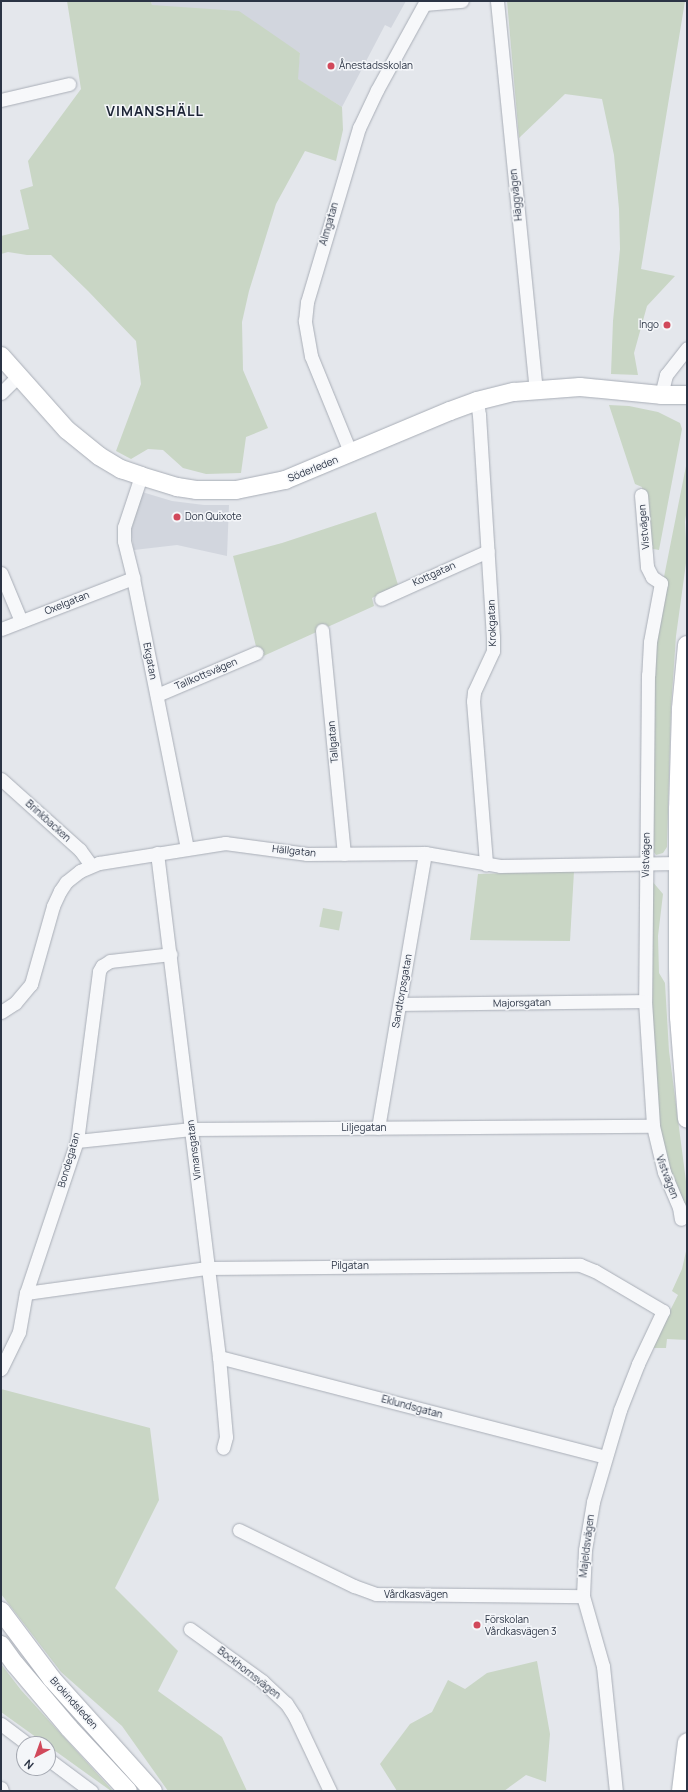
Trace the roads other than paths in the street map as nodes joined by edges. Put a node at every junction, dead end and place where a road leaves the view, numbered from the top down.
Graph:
1 (462, 1) edge
2 (497, 1) edge
3 (425, 2) edge
4 (69, 84) dead end
5 (1, 100) edge
6 (687, 348) edge
7 (1, 356) edge
8 (18, 376) junction
9 (536, 389) junction
10 (1, 393) edge
11 (661, 395) junction
12 (687, 395) edge
13 (477, 401) junction
14 (687, 405) edge
15 (351, 454) junction
16 (141, 476) junction
17 (641, 495) dead end
18 (488, 551) junction
19 (1, 572) edge
20 (133, 578) junction
21 (381, 599) dead end
22 (21, 621) junction
23 (1, 629) edge
24 (322, 630) dead end
25 (687, 645) edge
26 (256, 653) dead end
27 (157, 695) junction
28 (1, 779) edge
29 (187, 848) junction
30 (157, 853) junction
31 (425, 853) junction
32 (344, 854) junction
33 (679, 863) junction
34 (486, 864) junction
35 (646, 864) junction
36 (91, 865) junction
37 (171, 954) junction
38 (645, 1001) junction
39 (400, 1004) junction
40 (1, 1012) edge
41 (687, 1119) edge
42 (653, 1126) junction
43 (378, 1128) junction
44 (191, 1129) junction
45 (77, 1141) junction
46 (681, 1219) dead end
47 (207, 1268) junction
48 (26, 1293) junction
49 (663, 1311) joint
50 (219, 1357) junction
51 (1, 1369) edge
52 (223, 1448) dead end
53 (605, 1458) junction
54 (239, 1530) dead end
55 (583, 1596) junction
56 (1, 1612) edge
57 (190, 1629) dead end
58 (1, 1645) edge
59 (1, 1724) edge
60 (17, 1736) edge
61 (687, 1742) edge
62 (56, 1765) edge
63 (1, 1788) edge
64 (2, 1791) edge
65 (91, 1791) edge
66 (128, 1791) edge
67 (153, 1791) edge
68 (330, 1791) edge
69 (616, 1791) edge
70 (681, 1791) edge

1 - 3 street, Almgatan
2 - 9 street, Häggvägen
3 - 15 street, Almgatan
4 - 5 street
6 - 11 street
7 - 8 main road, Söderleden
8 - 10 street
8 - 16 main road, Söderleden
9 - 11 main road, Söderleden
9 - 13 main road, Söderleden
11 - 12 main road, Söderleden
11 - 14 main road, Söderleden
13 - 15 main road, Söderleden
13 - 18 street, Krokgatan
15 - 16 main road, Söderleden
16 - 20 street, Ekgatan
17 - 35 street, Vistvägen
18 - 21 street, Kottgatan
18 - 34 street, Krokgatan
19 - 22 street
20 - 22 street, Oxelgatan
20 - 27 street, Ekgatan
22 - 23 street, Oxelgatan
24 - 32 street, Tallgatan
25 - 33 main road
26 - 27 street, Tallkottsvägen
27 - 29 street, Ekgatan
28 - 36 street, Brinkbacken
29 - 30 street, Hällgatan
29 - 32 street, Hällgatan
30 - 36 street, Hällgatan
30 - 37 street, Vimansgatan
31 - 32 street, Hällgatan
31 - 34 street, Hällgatan
31 - 39 street, Sandtorpsgatan
33 - 35 street, Hällgatan
33 - 41 main road
34 - 35 street, Hällgatan
35 - 38 street, Vistvägen
36 - 40 street, Hällgatan
37 - 44 street, Vimansgatan
37 - 45 street, Bondegatan
38 - 39 street, Majorsgatan
38 - 42 street, Vistvägen
39 - 43 street, Sandtorpsgatan
42 - 43 street, Liljegatan
42 - 46 street, Vistvägen
43 - 44 street, Liljegatan
44 - 45 street, Liljegatan
44 - 47 street, Vimansgatan
45 - 48 street, Bondegatan
47 - 48 street, Pilgatan
47 - 49 street, Pilgatan
47 - 50 street, Vimansgatan
48 - 51 street, Bondegatan
49 - 53 street, Majeldsvägen
50 - 52 street, Vimansgatan
50 - 53 street, Eklundsgatan
53 - 55 street, Majeldsvägen
54 - 55 street, Vårdkasvägen
55 - 69 street, Majeldsvägen
56 - 67 main road, Brokindsleden
57 - 68 street, Bockhornsvägen
58 - 66 main road, Brokindsleden
59 - 60 street
61 - 70 main road
62 - 65 street
63 - 64 street

